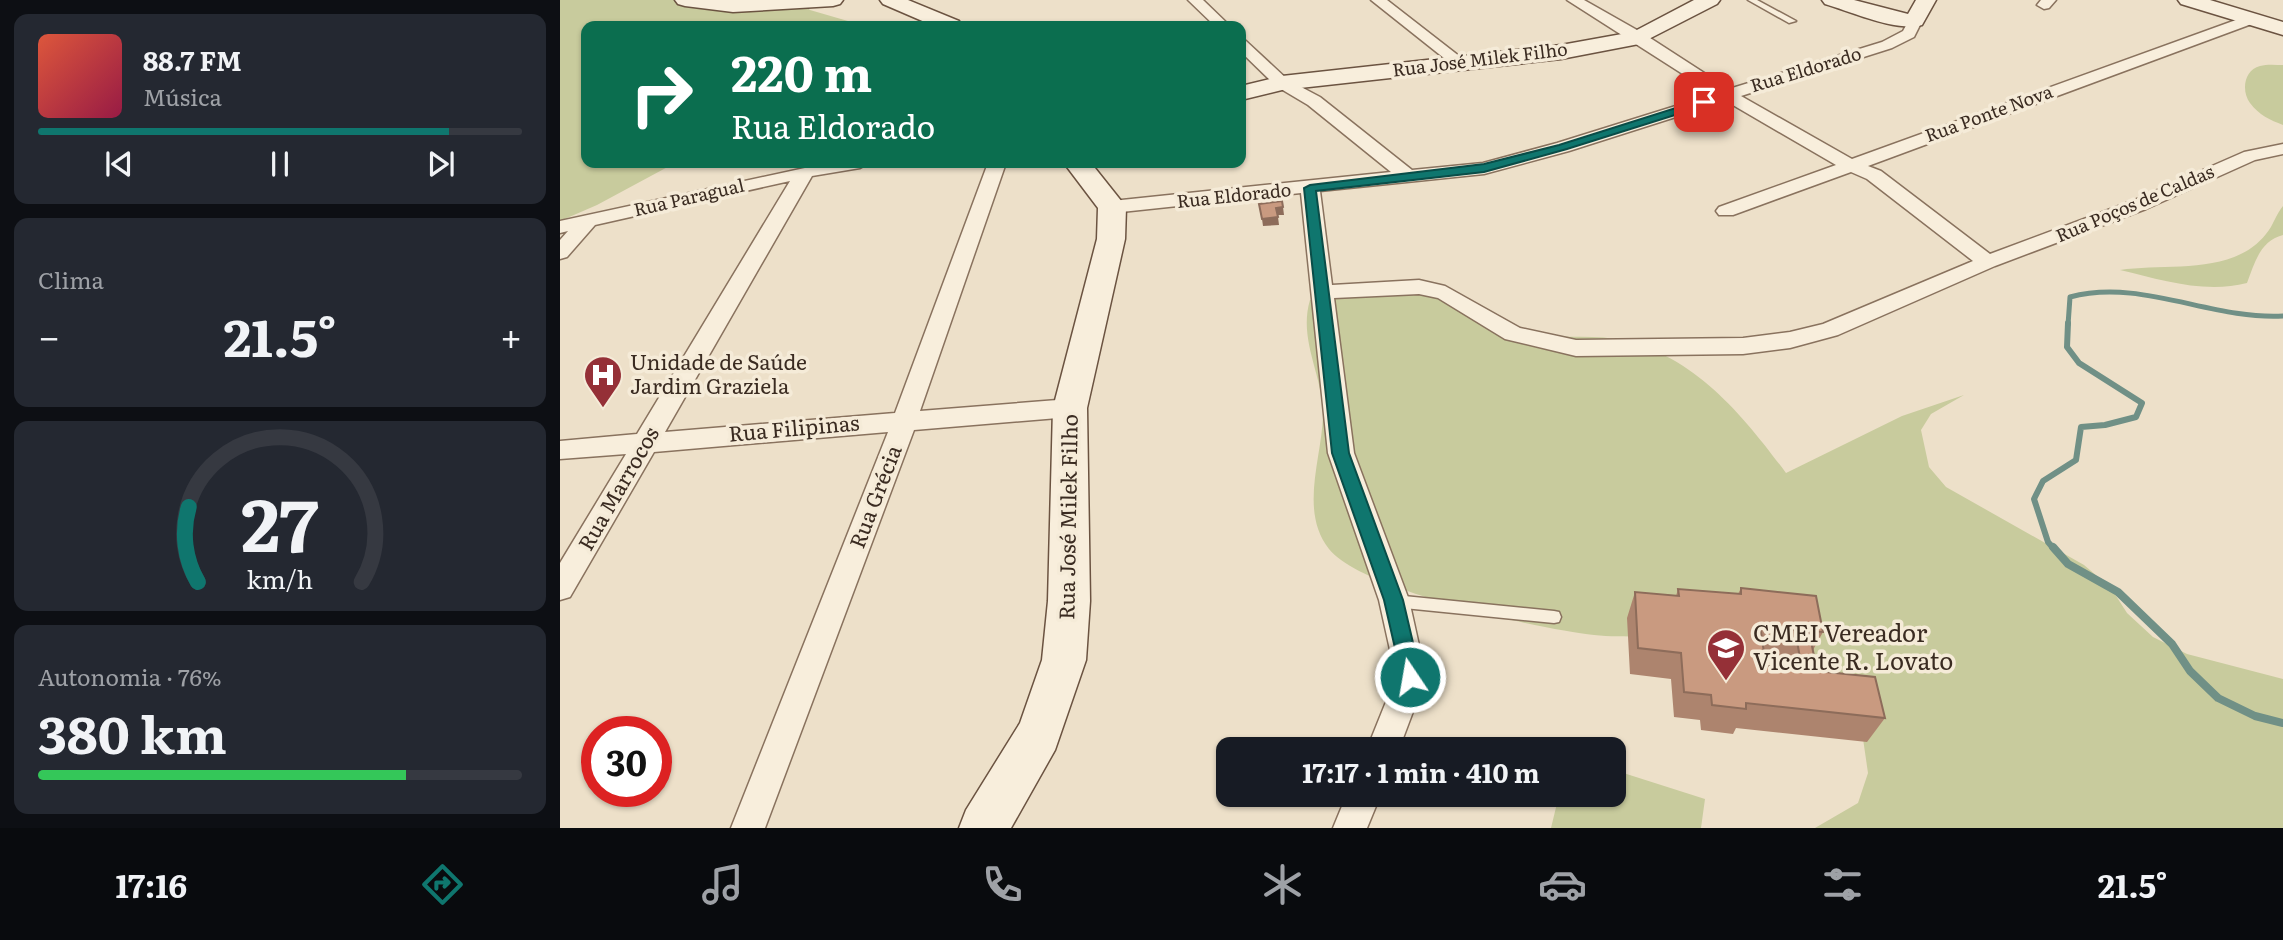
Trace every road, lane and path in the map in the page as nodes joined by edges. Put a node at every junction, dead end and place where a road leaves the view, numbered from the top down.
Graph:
1 (685, 0) edge
2 (834, 0) edge
3 (890, 0) edge
4 (1195, 0) edge
5 (1378, 0) edge
6 (1574, 0) edge
7 (1710, 0) edge
8 (1752, 0) edge
9 (1832, 0) edge
10 (1926, 0) edge
11 (2188, 0) edge
12 (2252, 19) junction
13 (939, 21) edge
14 (1218, 21) edge
15 (1792, 21) dead end
16 (1915, 21) junction
17 (2283, 29) edge
18 (1639, 37) junction
19 (1246, 49) edge
20 (1460, 63) junction
21 (1282, 83) junction
22 (1246, 92) edge
23 (1727, 95) junction
24 (2283, 149) edge
25 (1848, 164) junction
26 (830, 168) edge
27 (995, 168) edge
28 (1081, 168) edge
29 (806, 172) junction
30 (1409, 177) junction
31 (1310, 188) junction
32 (1112, 207) junction
33 (1727, 211) dead end
34 (589, 220) junction
35 (560, 227) edge
36 (560, 253) edge
37 (1988, 262) junction
38 (1322, 292) junction
39 (1070, 408) junction
40 (905, 420) junction
41 (646, 442) junction
42 (560, 450) edge
43 (560, 588) edge
44 (1394, 600) junction
45 (1554, 617) dead end
46 (1389, 737) edge
47 (1359, 807) edge
48 (748, 828) edge
49 (984, 828) edge
50 (1350, 828) edge

1 - 2 street
3 - 13 street
4 - 14 street
5 - 20 street
6 - 18 street
7 - 18 street, Rua José Milek Filho
8 - 15 lane
9 - 16 street
10 - 16 street
11 - 12 street
12 - 17 street
12 - 25 street, Rua Ponte Nova
16 - 23 street, Rua Eldorado
18 - 20 street, Rua José Milek Filho
18 - 23 street
19 - 21 street
20 - 21 street, Rua José Milek Filho
21 - 22 street, Rua José Milek Filho
21 - 30 street
23 - 25 street
23 - 30 street, Rua Eldorado
24 - 37 street, Rua Poços de Caldas
25 - 33 street, Rua Ponte Nova
25 - 37 street
26 - 29 street, Rua Paragual
27 - 40 street, Rua Grécia
28 - 32 street
29 - 34 street, Rua Paragual
29 - 41 street, Rua Marrocos
30 - 31 street, Rua Eldorado
31 - 32 street, Rua Eldorado
31 - 38 street
32 - 39 street, Rua José Milek Filho
34 - 35 street, Rua Paragual
34 - 36 street
37 - 38 street, Rua Poços de Caldas
38 - 44 street
39 - 40 street, Rua Filipinas
39 - 49 street, Rua José Milek Filho
40 - 41 street, Rua Filipinas
40 - 48 street, Rua Grécia
41 - 42 street, Rua Filipinas
41 - 43 street, Rua Marrocos
44 - 45 lane
44 - 46 street
47 - 50 street

